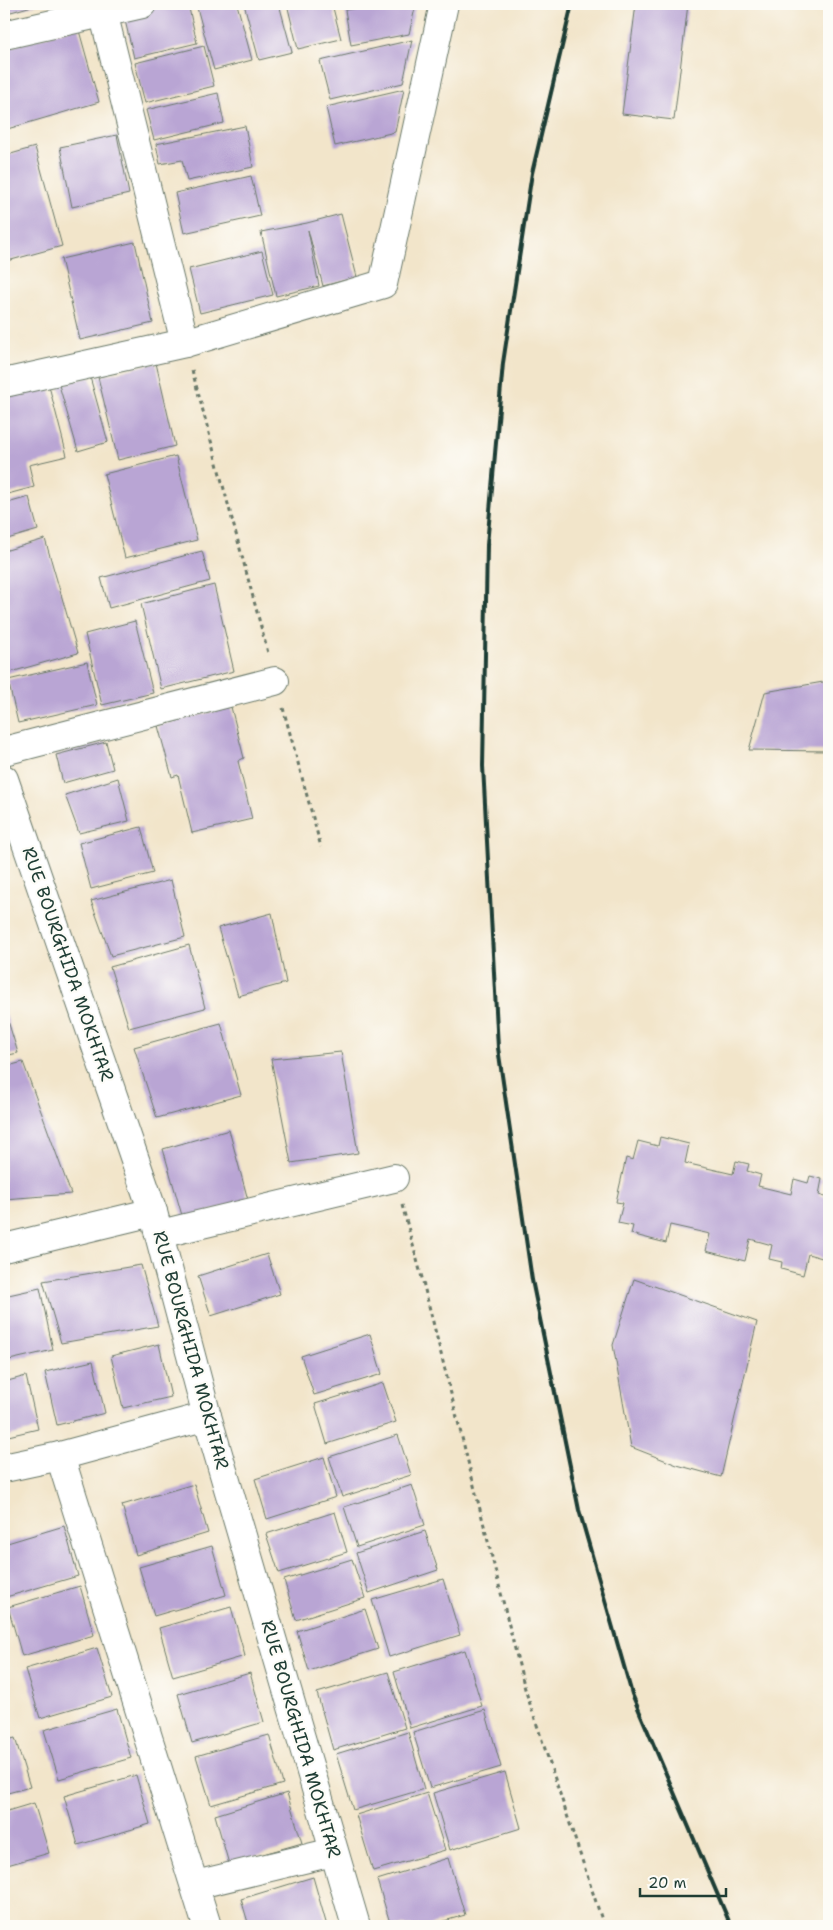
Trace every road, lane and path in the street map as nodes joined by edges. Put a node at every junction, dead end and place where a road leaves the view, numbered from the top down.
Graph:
1 (142, 4) edge
2 (444, 4) edge
3 (102, 8) edge
4 (4, 35) edge
5 (185, 343) junction
6 (4, 383) edge
7 (275, 681) junction
8 (4, 751) edge
9 (4, 780) edge
10 (321, 847) dead end
11 (394, 1178) joint
12 (156, 1223) junction
13 (4, 1248) edge
14 (207, 1416) junction
15 (60, 1456) junction
16 (4, 1468) edge
17 (333, 1852) junction
18 (195, 1885) junction
19 (207, 1926) edge
20 (356, 1926) edge
21 (604, 1926) edge

1 - 3 street
2 - 5 street
3 - 4 street
3 - 5 street
5 - 6 street
5 - 7 path
7 - 8 street
7 - 10 path
9 - 12 street, RUE BOURGHIDA MOKHTAR
11 - 12 street
11 - 21 path
12 - 13 street
12 - 14 street, RUE BOURGHIDA MOKHTAR
14 - 15 street
14 - 17 street, RUE BOURGHIDA MOKHTAR
15 - 16 street
15 - 18 street
17 - 18 street
17 - 20 street, RUE BOURGHIDA MOKHTAR
18 - 19 street

